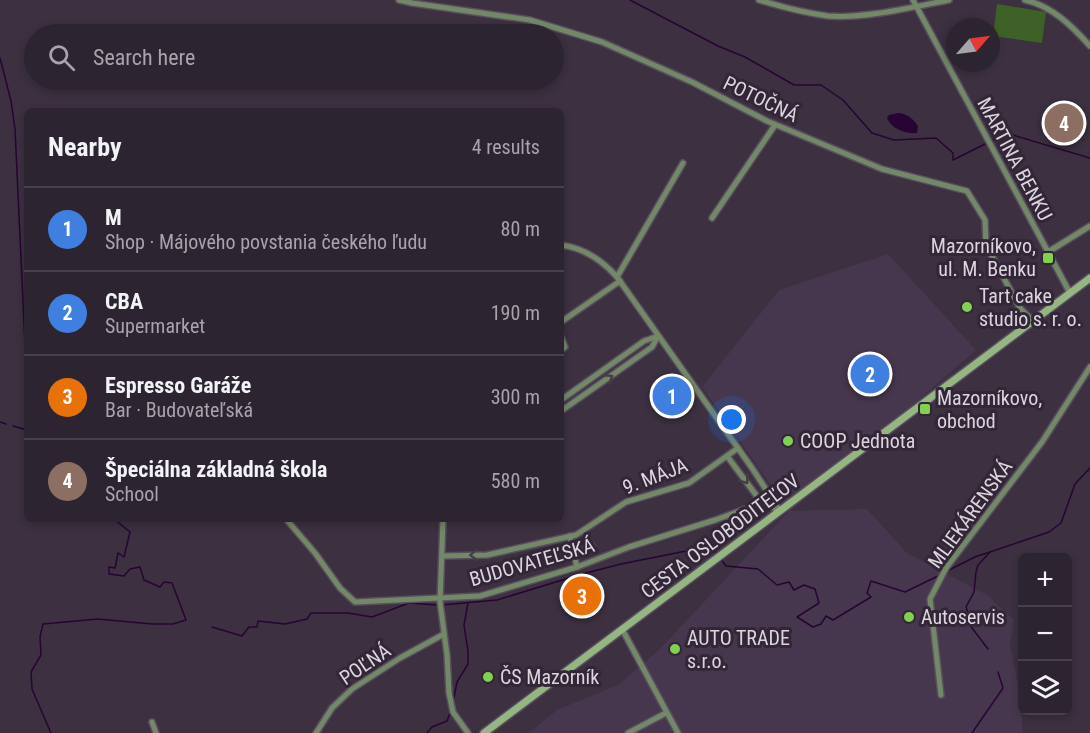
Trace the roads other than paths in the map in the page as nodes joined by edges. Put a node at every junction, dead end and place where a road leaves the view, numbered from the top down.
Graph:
1 (399, 0) edge
2 (759, 0) edge
3 (913, 0) edge
4 (949, 0) edge
5 (1025, 0) edge
6 (916, 7) junction
7 (543, 24) edge
8 (564, 30) edge
9 (1090, 46) edge
10 (776, 125) junction
11 (684, 164) dead end
12 (712, 218) dead end
13 (1090, 226) edge
14 (564, 246) edge
15 (1048, 252) junction
16 (1090, 278) edge
17 (618, 279) junction
18 (1070, 293) junction
19 (564, 320) edge
20 (1033, 321) junction
21 (658, 336) junction
22 (1090, 367) edge
23 (564, 398) edge
24 (564, 409) edge
25 (738, 448) junction
26 (727, 456) junction
27 (762, 503) junction
28 (780, 511) junction
29 (289, 522) edge
30 (443, 522) edge
31 (570, 536) junction
32 (592, 546) dead end
33 (574, 554) junction
34 (442, 556) junction
35 (577, 567) junction
36 (440, 603) junction
37 (622, 629) junction
38 (444, 634) junction
39 (941, 696) dead end
40 (666, 713) junction
41 (152, 722) dead end
42 (640, 730) edge
43 (156, 733) edge
44 (316, 733) edge
45 (468, 733) edge
46 (484, 733) edge
47 (628, 733) edge
48 (678, 733) edge

1 - 7 street, POTOČNÁ
2 - 6 street
3 - 6 street, MARTINA BENKU
4 - 6 street
5 - 9 street
6 - 15 street, MARTINA BENKU
8 - 10 street, POTOČNÁ
10 - 12 street
10 - 20 street, POTOČNÁ
11 - 17 street
13 - 15 street
14 - 17 street
15 - 18 street, MARTINA BENKU
16 - 18 main road, CESTA OSLOBODITEĽOV
17 - 19 street
17 - 21 street
18 - 20 main road, CESTA OSLOBODITEĽOV
20 - 28 main road, CESTA OSLOBODITEĽOV
21 - 23 street
24 -> 21 street
21 - 25 street
22 - 39 street, MLIEKÁRENSKÁ
25 - 26 street, 9. MÁJA
25 - 28 street
26 -> 27 street
26 - 31 street, 9. MÁJA
27 - 28 street
27 - 35 street, BUDOVATEĽSKÁ
28 - 37 main road, CESTA OSLOBODITEĽOV
29 - 36 street, BUDOVATEĽSKÁ
30 - 34 street
31 - 33 street
31 -> 34 street, 9. MÁJA
32 - 33 street
33 - 35 street
34 - 36 street
35 - 36 street, BUDOVATEĽSKÁ
36 - 38 street
37 - 40 street
37 - 46 main road, CESTA OSLOBODITEĽOV
38 - 44 street, POĽNÁ
38 - 45 street
40 - 42 street
40 - 48 street
41 - 43 street
42 - 47 street

